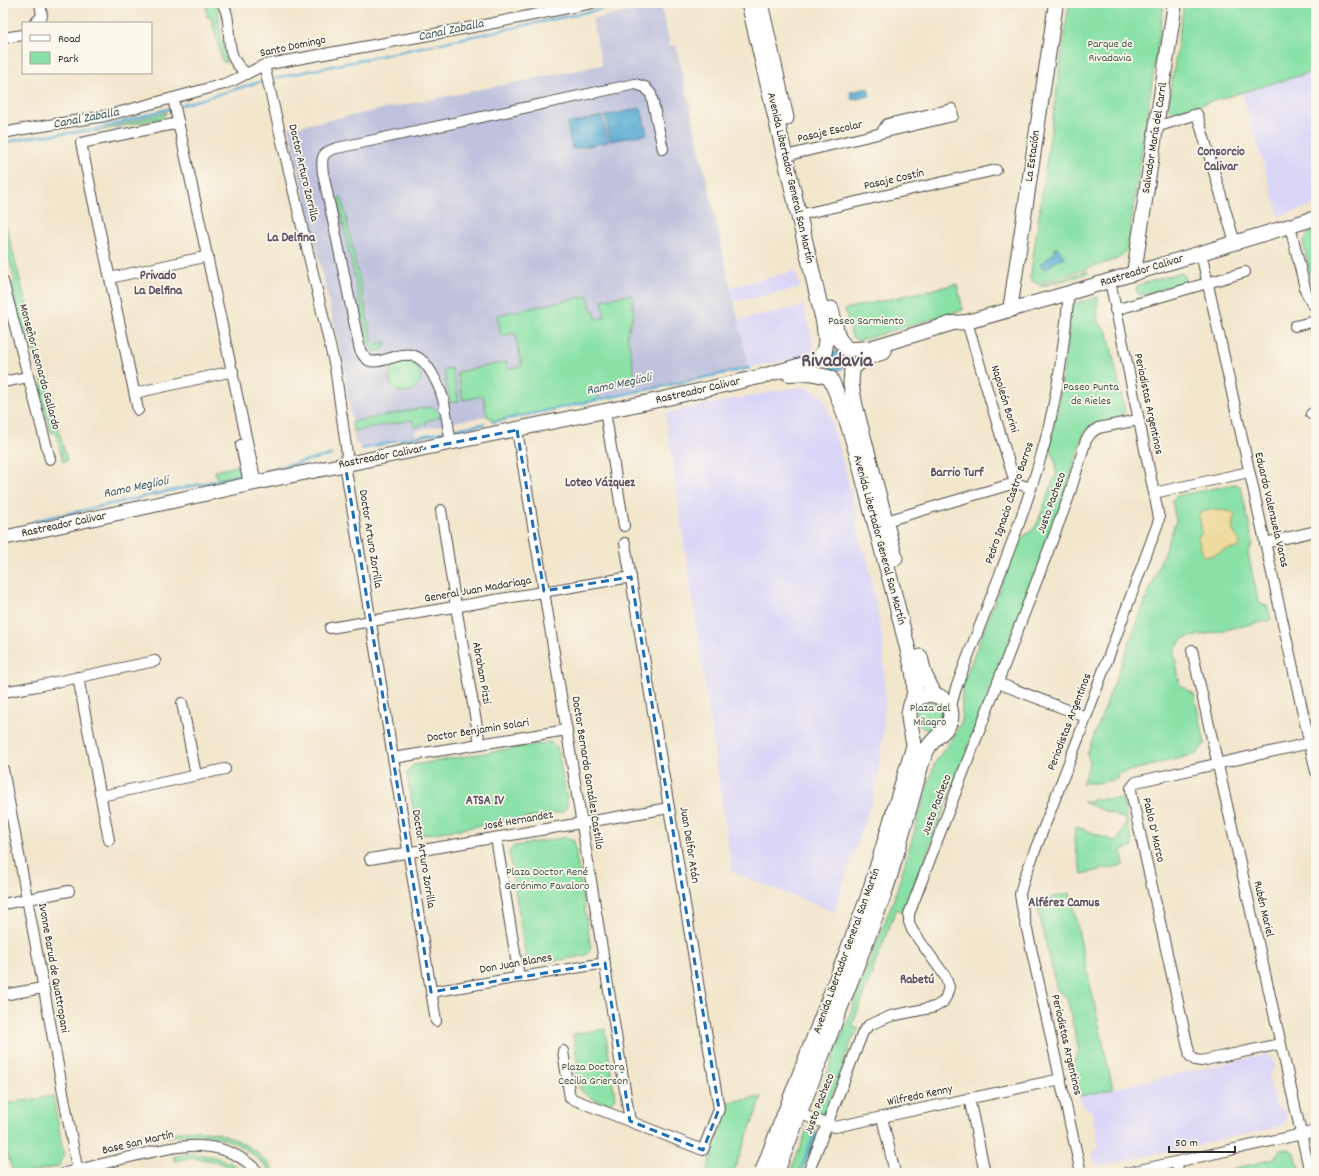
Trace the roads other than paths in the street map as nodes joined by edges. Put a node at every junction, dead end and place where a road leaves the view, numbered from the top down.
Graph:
1 (40, 3) edge
2 (222, 3) edge
3 (592, 3) edge
4 (748, 3) edge
5 (760, 3) edge
6 (1053, 3) edge
7 (1056, 3) edge
8 (1175, 3) edge
9 (36, 22) edge
10 (22, 35) edge
11 (3, 38) edge
12 (264, 65) junction
13 (246, 74) junction
14 (173, 98) junction
15 (179, 123) junction
16 (1156, 127) junction
17 (3, 133) edge
18 (881, 134) junction
19 (663, 149) dead end
20 (790, 155) junction
21 (996, 170) dead end
22 (804, 214) junction
23 (1316, 218) edge
24 (1290, 226) junction
25 (1235, 243) junction
26 (1201, 253) junction
27 (208, 256) junction
28 (1245, 272) dead end
29 (1134, 273) junction
30 (110, 278) junction
31 (3, 281) edge
32 (1110, 281) junction
33 (1208, 283) junction
34 (1069, 293) junction
35 (1316, 308) edge
36 (1010, 310) junction
37 (1115, 310) junction
38 (1316, 321) edge
39 (967, 322) junction
40 (1295, 326) dead end
41 (846, 348) junction
42 (823, 354) junction
43 (852, 369) junction
44 (229, 372) junction
45 (28, 376) junction
46 (759, 377) junction
47 (829, 377) junction
48 (3, 382) edge
49 (135, 393) junction
50 (138, 410) dead end
51 (605, 411) junction
52 (1138, 420) junction
53 (517, 430) junction
54 (451, 443) junction
55 (50, 459) dead end
56 (345, 464) junction
57 (1249, 472) junction
58 (1015, 483) junction
59 (253, 484) junction
60 (1032, 488) junction
61 (1154, 493) junction
62 (441, 510) dead end
63 (886, 521) junction
64 (624, 526) dead end
65 (1316, 532) edge
66 (3, 538) edge
67 (625, 543) dead end
68 (1265, 543) junction
69 (631, 577) junction
70 (544, 591) junction
71 (456, 607) junction
72 (370, 621) junction
73 (330, 628) dead end
74 (1192, 650) dead end
75 (155, 661) dead end
76 (78, 677) junction
77 (998, 683) junction
78 (3, 692) edge
79 (934, 694) junction
80 (182, 703) dead end
81 (911, 705) junction
82 (951, 715) junction
83 (1086, 717) junction
84 (911, 725) junction
85 (567, 730) junction
86 (942, 732) junction
87 (480, 744) junction
88 (1310, 744) junction
89 (393, 758) junction
90 (1218, 764) junction
91 (3, 768) edge
92 (225, 769) dead end
93 (1316, 772) edge
94 (196, 775) junction
95 (101, 796) junction
96 (669, 808) junction
97 (7, 811) edge
98 (582, 823) junction
99 (496, 838) junction
100 (109, 840) dead end
101 (408, 852) junction
102 (370, 859) dead end
103 (68, 891) dead end
104 (27, 899) junction
105 (3, 904) edge
106 (605, 963) junction
107 (519, 977) junction
108 (43, 988) junction
109 (431, 992) junction
110 (3, 995) edge
111 (436, 1022) dead end
112 (1280, 1044) junction
113 (563, 1051) dead end
114 (1061, 1079) junction
115 (969, 1098) junction
116 (793, 1111) junction
117 (882, 1117) junction
118 (630, 1121) junction
119 (827, 1124) junction
120 (1316, 1131) edge
121 (1301, 1134) junction
122 (1176, 1162) junction
123 (77, 1172) edge
124 (65, 1173) edge
125 (259, 1173) edge
126 (762, 1173) edge
127 (776, 1173) edge
128 (808, 1173) edge
129 (895, 1173) edge
130 (985, 1173) edge
131 (1081, 1173) edge
132 (1126, 1173) edge
133 (1179, 1173) edge
134 (1310, 1173) edge

1 - 9 street
2 - 13 street
3 - 12 street, Santo Domingo
4 - 20 main road, Avenida Libertador General San Martín
5 - 20 main road, Avenida Libertador General San Martín
6 - 7 street
7 - 36 main road, La Estación
8 - 16 main road, Salvador María del Carril
10 - 11 street
12 - 13 street, Santo Domingo
12 - 56 street, Doctor Arturo Zorrilla
13 - 14 street, Santo Domingo
14 - 15 street
14 - 17 street, Santo Domingo
15 - 27 street
15 - 30 street
16 - 25 street
16 - 29 main road, Salvador María del Carril
18 - 18 street, Pasaje Escolar
18 - 20 street, Pasaje Escolar
19 - 54 street
20 - 22 main road, Avenida Libertador General San Martín
21 - 22 street, Pasaje Costín
22 - 41 main road, Avenida Libertador General San Martín
22 - 42 main road, Avenida Libertador General San Martín
23 - 24 main road, Rastreador Calivar
24 - 25 main road, Rastreador Calivar
24 - 35 street
25 - 26 main road, Rastreador Calivar
26 - 29 main road, Rastreador Calivar
26 - 33 street, Eduardo Valenzuela Varas
27 - 30 street
27 - 44 street
28 - 33 street
29 - 32 main road, Rastreador Calivar
30 - 49 street
31 - 45 street, Monseñor Leonardo Gallardo
32 - 34 main road, Rastreador Calivar
32 - 37 street, Periodistas Argentinos
33 - 37 street
33 - 57 street, Eduardo Valenzuela Varas
34 - 36 main road, Rastreador Calivar
34 - 60 street, Pedro Ignacio Castro Barros
36 - 39 main road, Rastreador Calivar
37 - 52 street, Periodistas Argentinos
38 - 40 street
39 - 41 main road, Rastreador Calivar
39 - 43 main road, Rastreador Calivar
39 - 58 street, Napoleón Borini
41 - 42 main road
41 - 43 main road
42 - 46 main road, Rastreador Calivar
42 - 47 main road
43 - 47 main road
43 - 63 main road, Avenida Libertador General San Martín
44 - 49 street
44 - 59 street
45 - 48 street
45 - 55 street, Monseñor Leonardo Gallardo
46 - 47 main road, Rastreador Calivar
46 - 51 main road, Rastreador Calivar
47 - 81 main road, Avenida Libertador General San Martín
49 - 50 street
51 - 53 main road, Rastreador Calivar
51 - 64 street
52 - 61 street, Periodistas Argentinos
52 - 77 street, Justo Pacheco
53 - 54 main road, Rastreador Calivar
53 - 70 street, Doctor Bernardo González Castillo
54 - 56 main road, Rastreador Calivar
56 - 59 main road, Rastreador Calivar
56 - 72 street, Doctor Arturo Zorrilla
57 - 61 street
57 - 68 street, Eduardo Valenzuela Varas
58 - 60 street
58 - 63 street
59 - 66 main road, Rastreador Calivar
60 - 82 street, Pedro Ignacio Castro Barros
61 - 83 street, Periodistas Argentinos
62 - 71 street, Abraham Pizzi
63 - 79 main road, Avenida Libertador General San Martín
65 - 68 street
67 - 69 street, Juan Delfor Atán
68 - 88 street, Eduardo Valenzuela Varas
69 - 70 street, General Juan Madariaga
69 - 96 street, Juan Delfor Atán
70 - 71 street, General Juan Madariaga
70 - 85 street, Doctor Bernardo González Castillo
71 - 72 street, General Juan Madariaga
71 - 87 street, Abraham Pizzi
72 - 73 street, General Juan Madariaga
72 - 89 street, Doctor Arturo Zorrilla
74 - 90 street, Rubén Mariel
75 - 76 street
76 - 78 street
76 - 95 street
77 - 83 street
77 - 119 street, Justo Pacheco
79 - 81 main road
79 - 82 main road, Avenida Libertador General San Martín
80 - 94 street
81 - 84 main road, Avenida Libertador General San Martín
82 - 86 main road, Avenida Libertador General San Martín
83 - 114 street, Periodistas Argentinos
84 - 86 main road
84 - 116 main road, Avenida Libertador General San Martín
85 - 87 street, Doctor Benjamin Solari
85 - 98 street, Doctor Bernardo González Castillo
86 - 116 main road, Avenida Libertador General San Martín
87 - 89 street, Doctor Benjamin Solari
88 - 90 street, Pablo D' Marco
88 - 93 street, Eduardo Valenzuela Varas
89 - 101 street, Doctor Arturo Zorrilla
90 - 112 street, Rubén Mariel
90 - 112 street, Pablo D' Marco
91 - 97 street, Ivonne Barud de Quattropani
92 - 94 street
94 - 95 street
95 - 100 street
96 - 98 street, José Hernandez
96 - 118 street, Juan Delfor Atán
97 - 104 street, Ivonne Barud de Quattropani
98 - 99 street, José Hernandez
98 - 106 street, Doctor Bernardo González Castillo
99 - 101 street, José Hernandez
99 - 107 street
101 - 102 street, José Hernandez
101 - 109 street, Doctor Arturo Zorrilla
103 - 104 street
104 - 105 street
104 - 108 street, Ivonne Barud de Quattropani
106 - 107 street, Don Juan Blanes
106 - 118 street, Doctor Bernardo González Castillo
107 - 109 street, Don Juan Blanes
108 - 110 street
108 - 123 street, Ivonne Barud de Quattropani
109 - 111 street, Doctor Arturo Zorrilla
112 - 121 street, Rubén Mariel
113 - 118 street
114 - 115 street, Wilfredo Kenny
114 - 131 street, Periodistas Argentinos
115 - 117 street, Wilfredo Kenny
115 - 130 street
116 - 119 street, Wilfredo Kenny
116 - 126 main road, Avenida Libertador General San Martín
116 - 127 main road, Avenida Libertador General San Martín
117 - 119 street, Wilfredo Kenny
117 - 129 street
119 - 128 street, Justo Pacheco
120 - 121 street
121 - 122 street
121 - 134 street, Rubén Mariel
122 - 132 street
122 - 133 street
123 - 124 street, Base San Martín
123 - 125 street, Base San Martín

